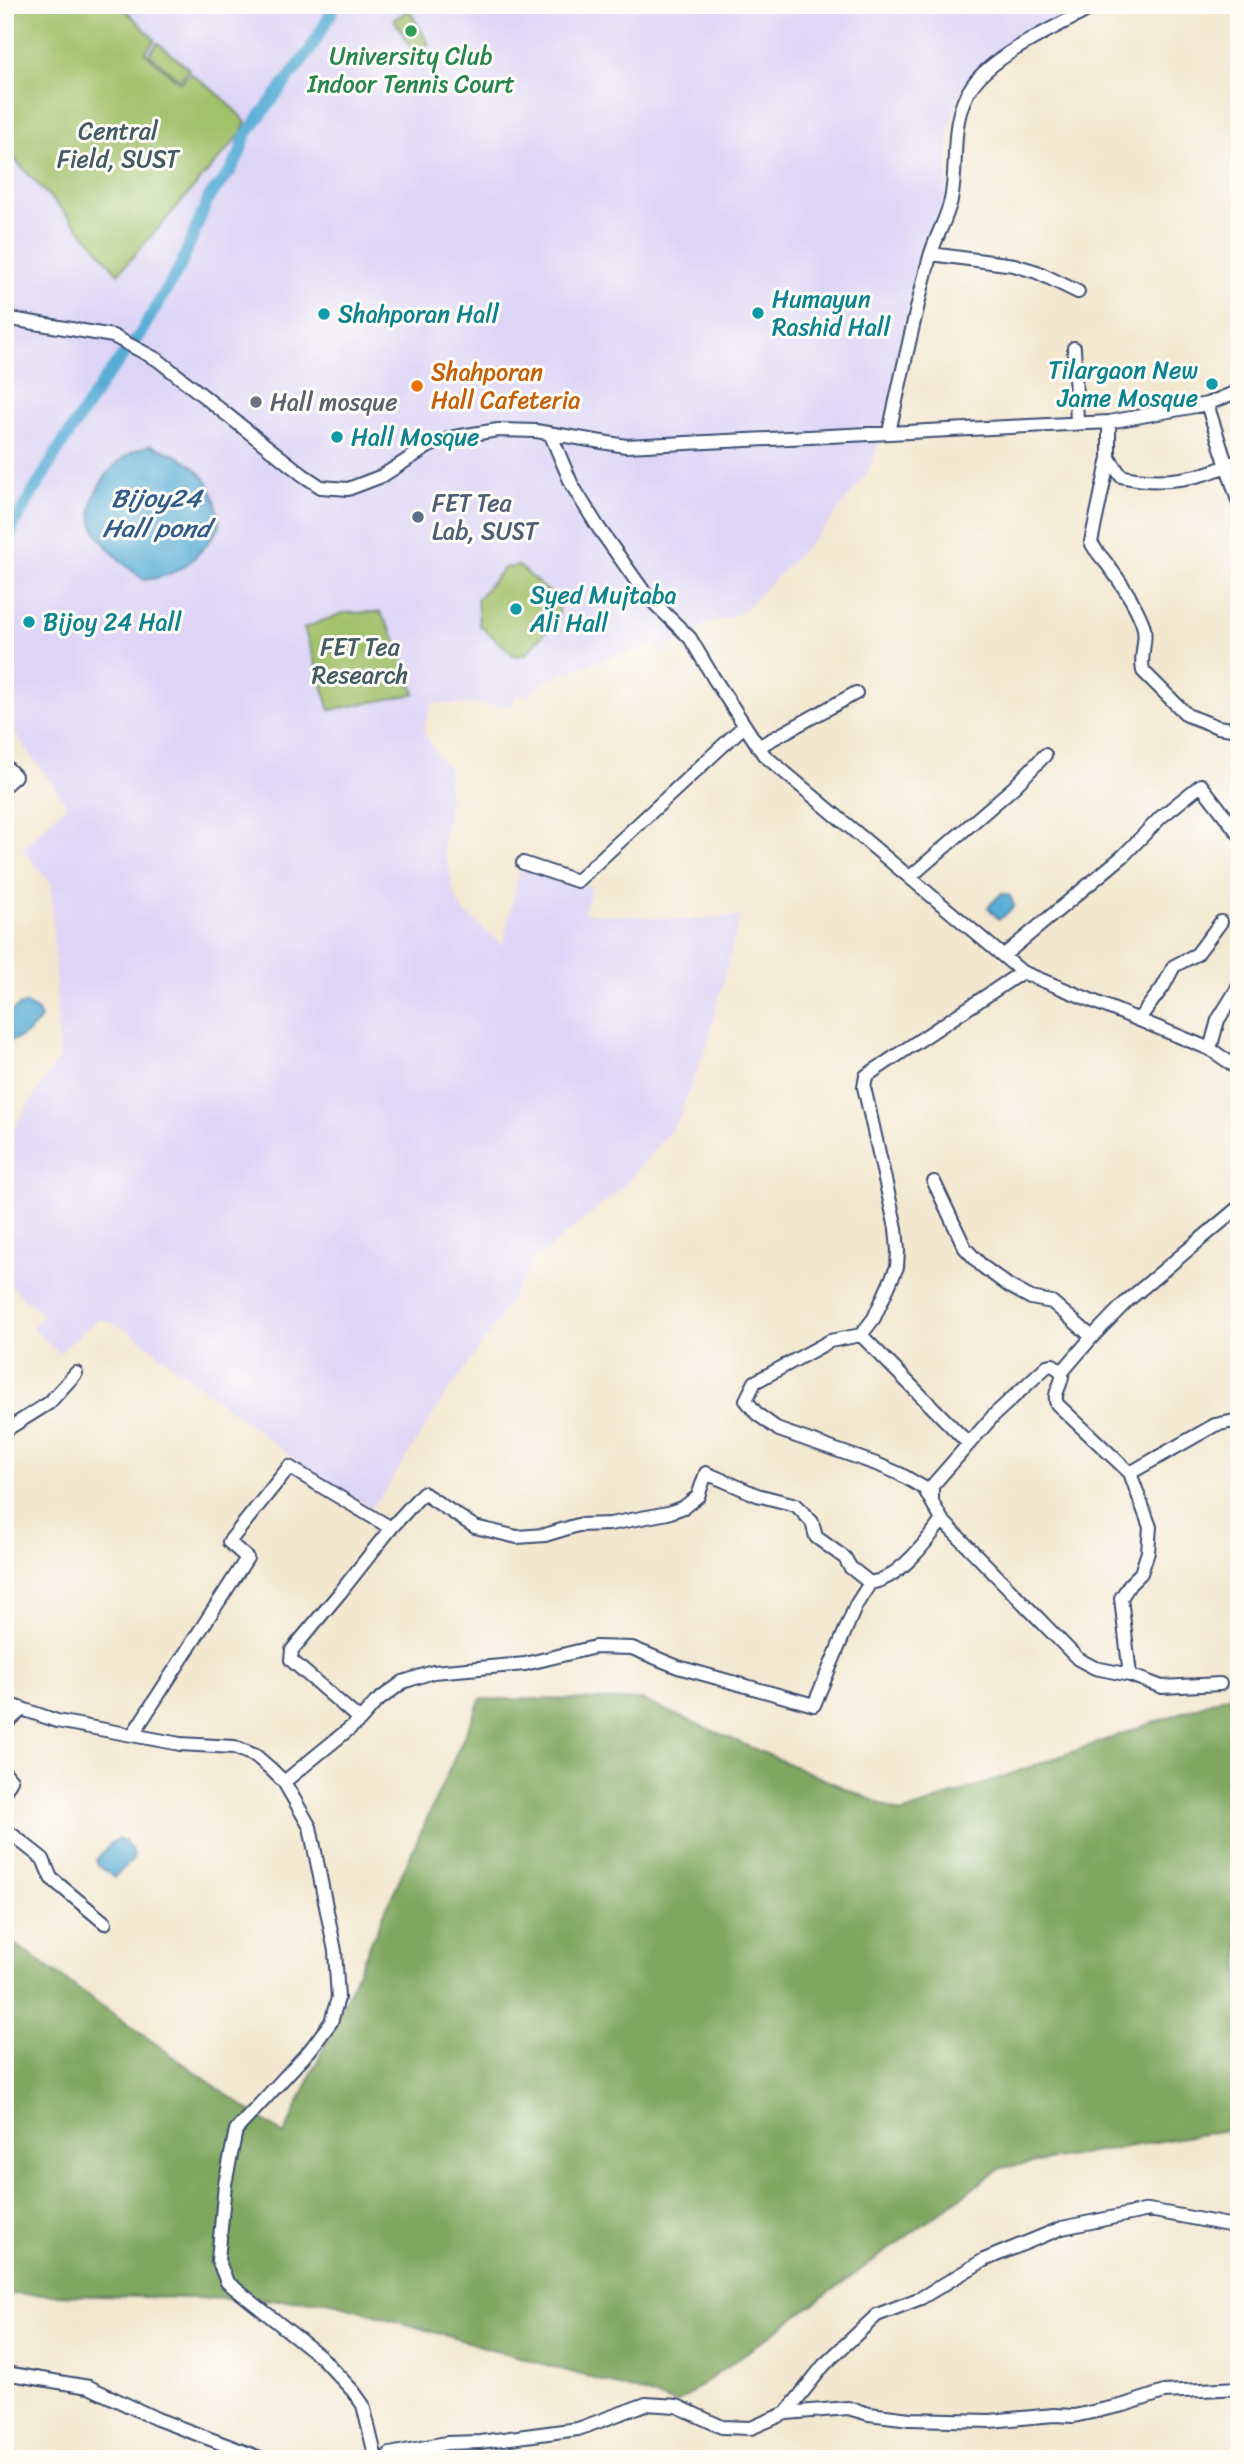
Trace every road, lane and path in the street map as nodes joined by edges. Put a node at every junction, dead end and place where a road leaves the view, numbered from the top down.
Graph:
1 (1097, 5) edge
2 (931, 254) junction
3 (1078, 292) dead end
4 (5, 318) edge
5 (1074, 348) dead end
6 (1239, 391) edge
7 (1207, 404) junction
8 (1110, 422) junction
9 (1077, 423) junction
10 (889, 432) junction
11 (550, 433) junction
12 (1109, 458) junction
13 (1233, 463) edge
14 (1239, 505) edge
15 (856, 693) dead end
16 (744, 726) junction
17 (1239, 730) edge
18 (758, 747) junction
19 (1045, 755) dead end
20 (5, 766) edge
21 (5, 785) edge
22 (1239, 834) edge
23 (523, 863) dead end
24 (909, 877) junction
25 (1221, 922) dead end
26 (1003, 956) junction
27 (1022, 972) junction
28 (1239, 986) edge
29 (1138, 1020) junction
30 (1210, 1049) junction
31 (1239, 1069) edge
32 (934, 1182) dead end
33 (1239, 1208) edge
34 (861, 1335) junction
35 (1092, 1337) junction
36 (1062, 1372) junction
37 (76, 1373) dead end
38 (1239, 1420) edge
39 (5, 1427) edge
40 (969, 1444) junction
41 (1130, 1474) junction
42 (932, 1503) junction
43 (942, 1520) junction
44 (391, 1528) junction
45 (870, 1583) junction
46 (1130, 1675) junction
47 (1220, 1684) dead end
48 (5, 1703) edge
49 (23, 1709) junction
50 (360, 1720) junction
51 (5, 1724) edge
52 (133, 1734) junction
53 (5, 1773) edge
54 (284, 1782) junction
55 (5, 1791) edge
56 (5, 1829) edge
57 (105, 1923) dead end
58 (1239, 2227) edge
59 (5, 2373) edge
60 (1239, 2388) edge
61 (786, 2413) junction
62 (263, 2459) edge
63 (376, 2459) edge
64 (385, 2459) edge

1 - 2 street
2 - 3 street
2 - 10 street
4 - 11 street
5 - 9 street
6 - 7 street
7 - 8 street
7 - 13 street
8 - 9 street
8 - 12 street
9 - 10 street
10 - 11 street
11 - 16 street
12 - 13 street
12 - 17 street
13 - 14 street
15 - 18 street
16 - 18 street
16 - 23 street
18 - 24 street
19 - 24 street
20 - 21 street
22 - 26 street
24 - 26 street
25 - 29 street
26 - 27 street
27 - 29 street
27 - 34 street
28 - 30 street
29 - 30 street
30 - 31 street
32 - 35 street
33 - 35 street
34 - 40 street
34 - 42 street
35 - 36 street
36 - 40 street
36 - 41 street
37 - 39 street
38 - 41 street
40 - 42 street
41 - 46 street
42 - 43 street
43 - 45 street
43 - 46 street
44 - 45 street
44 - 50 street
44 - 52 street
45 - 50 street
46 - 47 street
48 - 49 street
49 - 51 street
49 - 52 street
50 - 54 street
52 - 54 street
53 - 55 street
54 - 63 street
56 - 57 street
58 - 61 street
59 - 62 street
60 - 61 street
61 - 64 street

